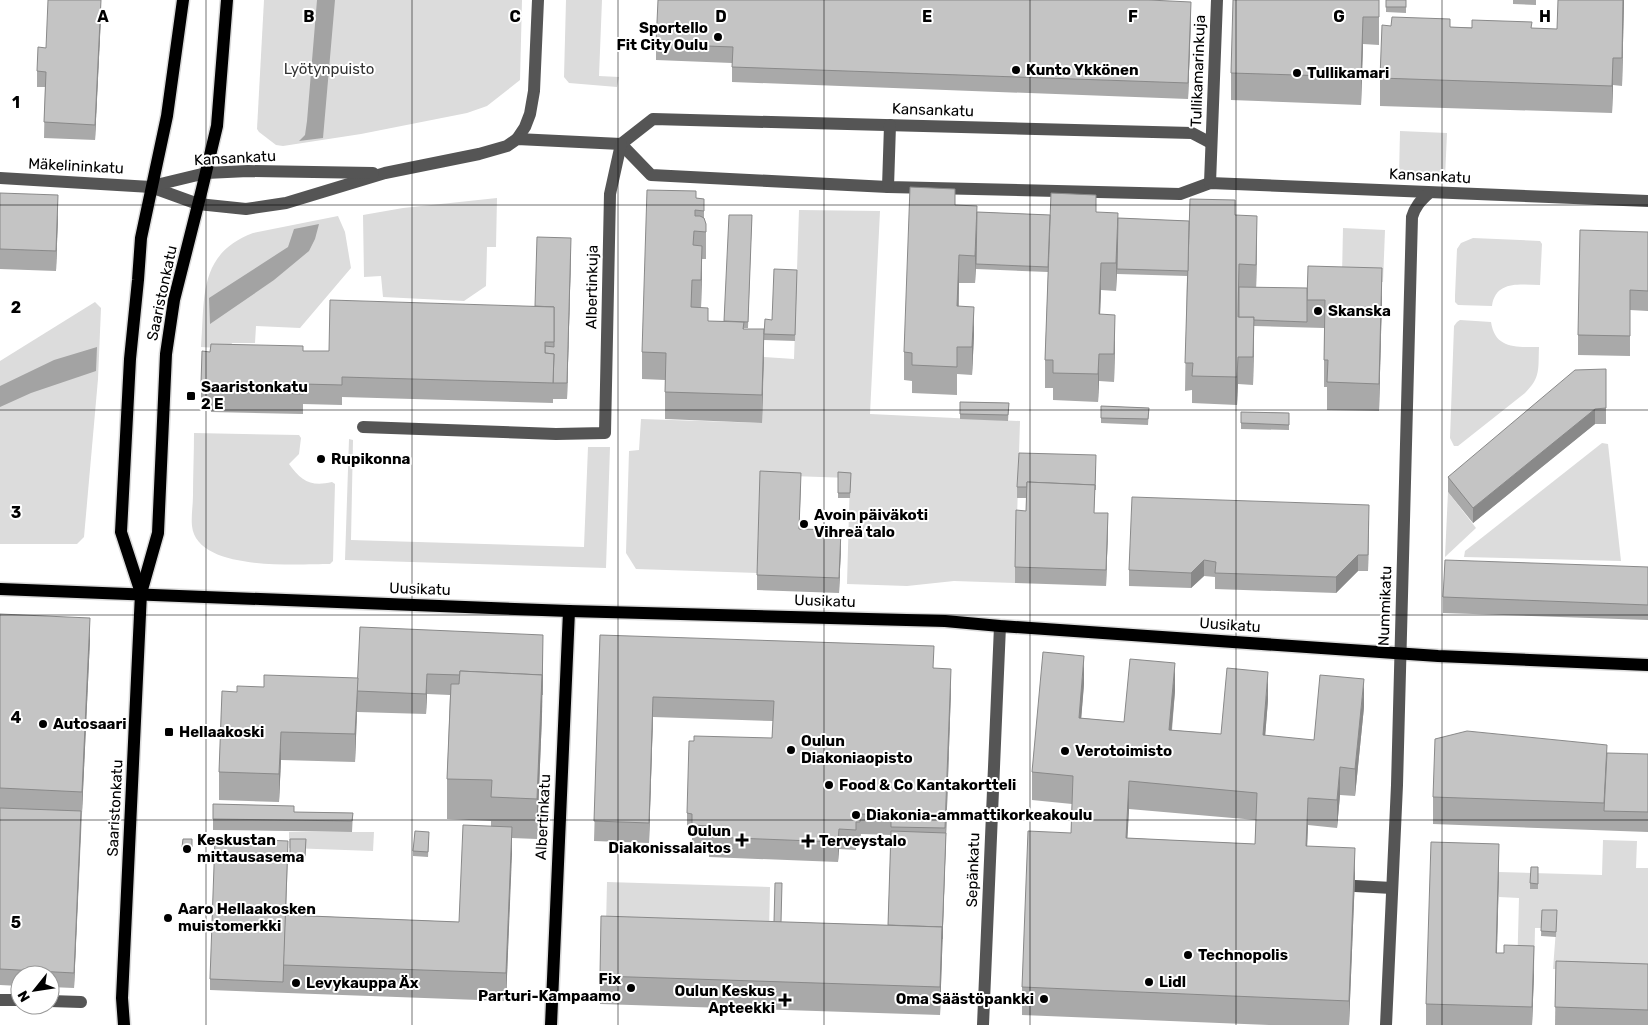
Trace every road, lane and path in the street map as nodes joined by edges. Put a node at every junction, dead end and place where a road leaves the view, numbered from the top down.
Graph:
1 (183, 0) edge
2 (227, 0) edge
3 (538, 0) edge
4 (1216, 0) edge
5 (890, 125) junction
6 (517, 139) junction
7 (1211, 143) junction
8 (622, 144) junction
9 (206, 173) junction
10 (385, 173) junction
11 (0, 178) edge
12 (1210, 183) junction
13 (151, 187) junction
14 (888, 187) junction
15 (1428, 193) junction
16 (1648, 201) edge
17 (198, 204) junction
18 (363, 427) dead end
19 (0, 589) edge
20 (141, 593) junction
21 (569, 611) junction
22 (1000, 626) junction
23 (1399, 653) junction
24 (1648, 664) edge
25 (1355, 886) edge
26 (1392, 888) junction
27 (60, 1001) edge
28 (81, 1002) dead end
29 (124, 1025) edge
30 (551, 1025) edge
31 (983, 1025) edge
32 (1386, 1025) edge

1 - 13 main road, Saaristonkatu
2 - 9 main road, Saaristonkatu
3 - 6 street
4 - 7 street, Tullikamarinkuja
5 - 7 street, Kansankatu
5 - 8 street, Kansankatu
5 - 14 street
6 - 8 street, Kansankatu
6 - 10 street, Kansankatu
7 - 12 street
8 - 14 street, Kansankatu
8 - 18 street, Albertinkuja
9 - 10 street, Kansankatu
9 - 13 street, Kansankatu
9 - 17 main road, Saaristonkatu
10 - 17 street, Kansankatu
11 - 13 street, Mäkelininkatu
12 - 14 street, Kansankatu
12 - 15 street, Kansankatu
13 - 17 street, Kansankatu
13 - 20 main road, Saaristonkatu
15 - 16 street, Kansankatu
15 - 23 street, Nummikatu
17 - 20 main road, Saaristonkatu
19 - 20 main road, Uusikatu
20 - 21 main road, Uusikatu
20 - 29 main road, Saaristonkatu
21 - 22 main road, Uusikatu
21 - 30 main road, Albertinkatu
22 - 23 main road, Uusikatu
22 - 31 street, Sepänkatu
23 - 24 main road, Uusikatu
23 - 26 street, Nummikatu
25 - 26 street
26 - 32 street, Nummikatu
27 - 28 street

